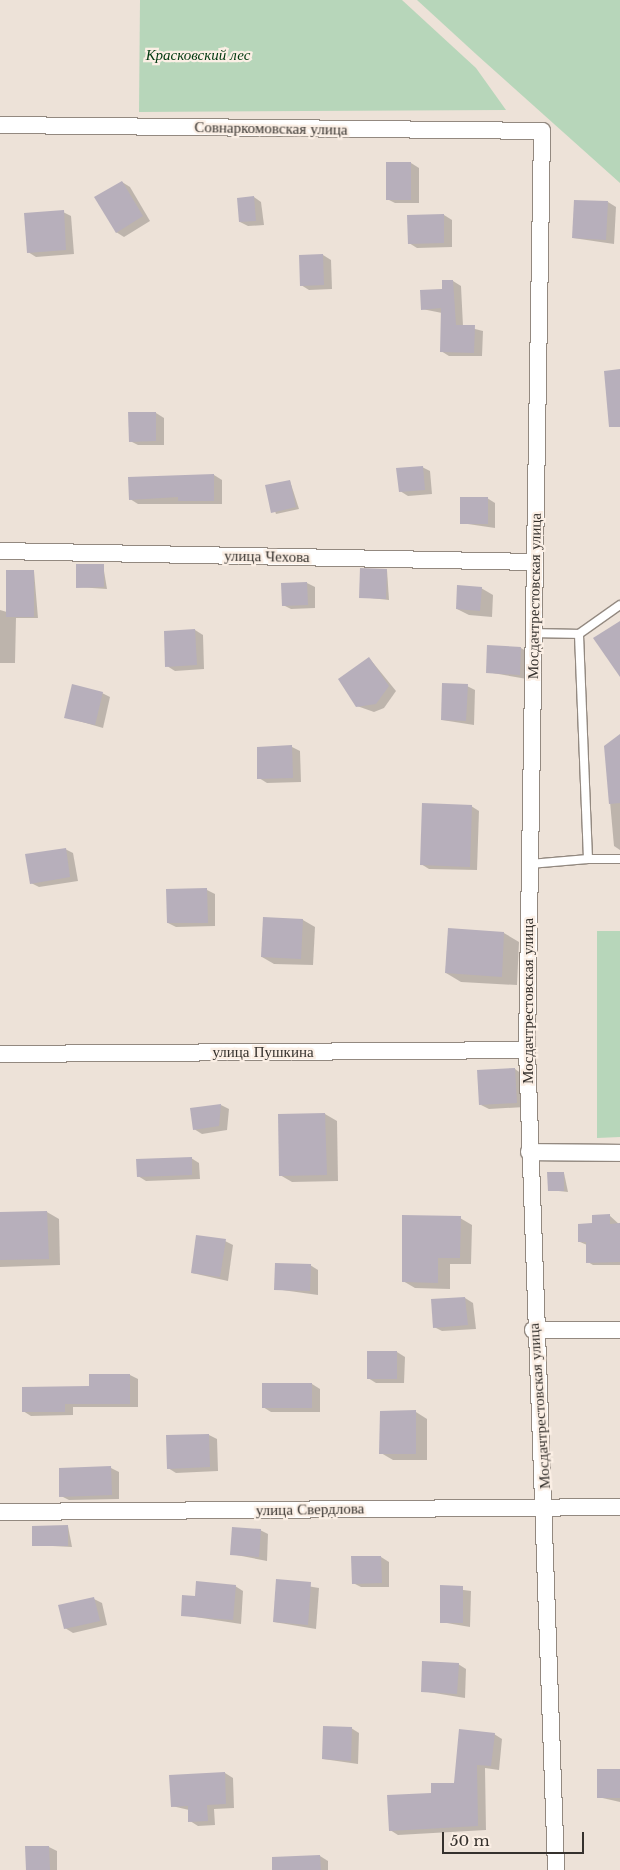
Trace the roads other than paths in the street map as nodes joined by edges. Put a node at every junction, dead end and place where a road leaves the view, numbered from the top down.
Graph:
1 (0, 125) edge
2 (542, 132) joint
3 (0, 551) edge
4 (534, 562) junction
5 (620, 605) edge
6 (533, 633) junction
7 (579, 634) junction
8 (588, 859) junction
9 (620, 859) edge
10 (530, 864) junction
11 (527, 1050) junction
12 (0, 1054) edge
13 (529, 1152) junction
14 (620, 1153) edge
15 (533, 1330) junction
16 (620, 1330) edge
17 (545, 1507) junction
18 (620, 1507) edge
19 (0, 1512) edge
20 (556, 1870) edge

1 - 2 street, Совнаркомовская улица
2 - 4 street, Мосдачтрестовская улица
3 - 4 street, улица Чехова
4 - 6 street, Мосдачтрестовская улица
5 - 7 lane
6 - 7 lane
6 - 10 street, Мосдачтрестовская улица
7 - 8 lane
8 - 9 lane
8 - 10 lane
10 - 11 street, Мосдачтрестовская улица
11 - 12 street, улица Пушкина
11 - 13 street, Мосдачтрестовская улица
13 - 14 street
13 - 15 street, Мосдачтрестовская улица
15 - 16 street
15 - 17 street, Мосдачтрестовская улица
17 - 18 street, улица Свердлова
17 - 19 street, улица Свердлова
17 - 20 street, Мосдачтрестовская улица

